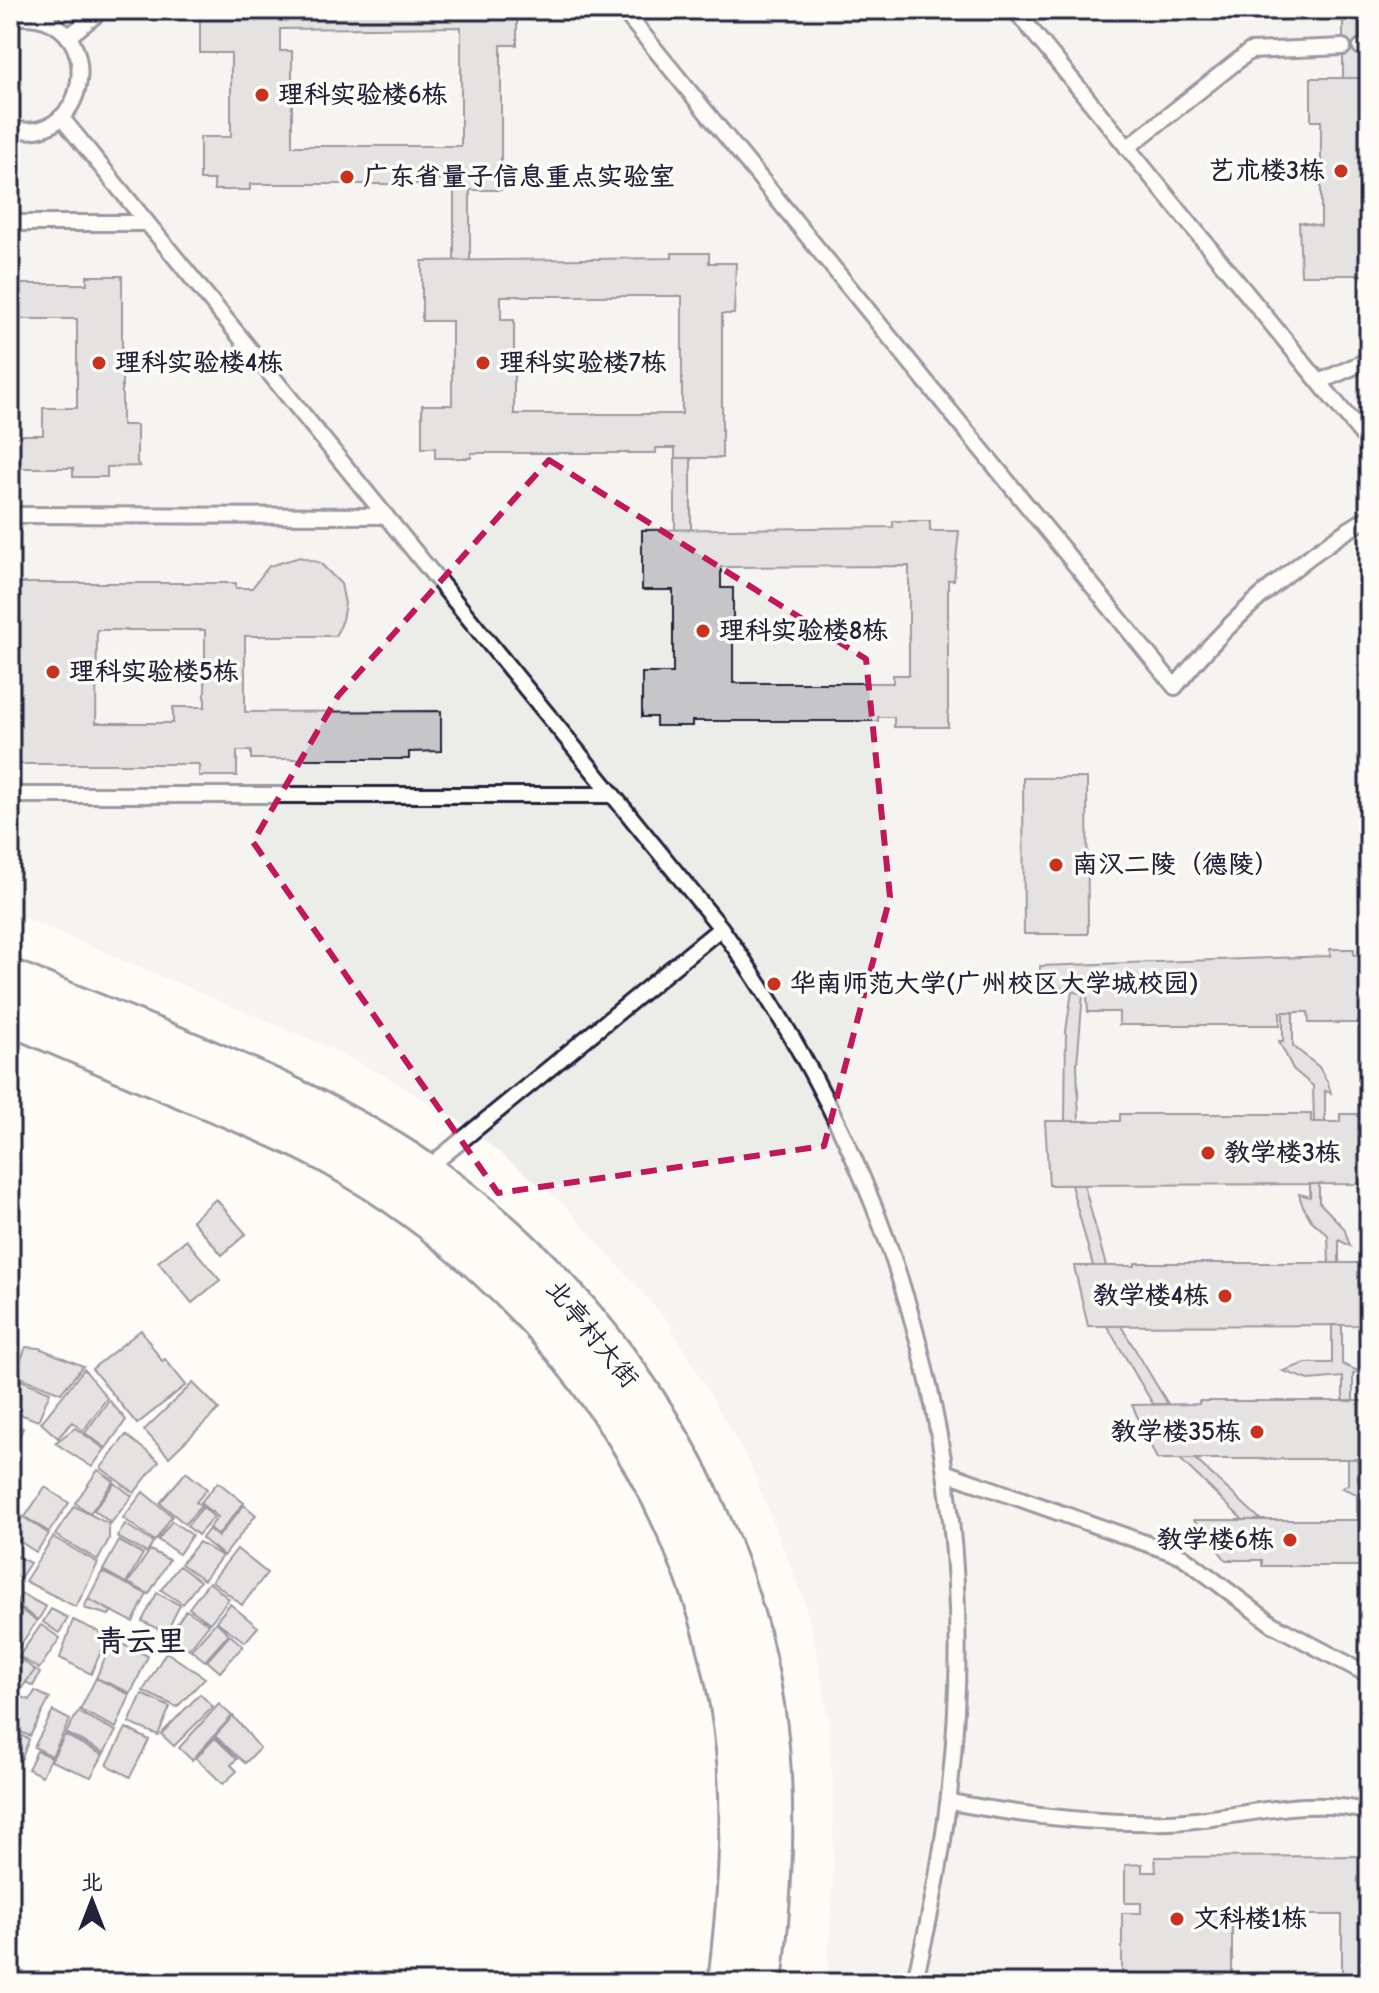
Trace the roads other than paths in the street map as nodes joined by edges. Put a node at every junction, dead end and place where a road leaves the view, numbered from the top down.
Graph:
1 (102, 10) edge
2 (623, 10) edge
3 (1015, 10) edge
4 (10, 18) edge
5 (68, 37) junction
6 (1343, 47) dead end
7 (61, 117) junction
8 (10, 128) edge
9 (1127, 148) junction
10 (10, 223) edge
11 (147, 223) junction
12 (1369, 360) edge
13 (1319, 382) junction
14 (1369, 443) edge
15 (10, 515) edge
16 (386, 516) junction
17 (1369, 517) edge
18 (10, 795) edge
19 (613, 795) junction
20 (721, 928) junction
21 (10, 979) edge
22 (10, 1015) edge
23 (423, 1172) junction
24 (947, 1473) junction
25 (1369, 1675) edge
26 (951, 1802) junction
27 (1369, 1812) edge
28 (728, 1983) edge
29 (762, 1983) edge
30 (914, 1983) edge

1 - 5 lane
2 - 17 lane
3 - 9 lane
4 - 5 lane
5 - 7 lane
6 - 9 lane
7 - 8 lane
7 - 11 lane
9 - 13 lane
10 - 11 lane
11 - 16 lane
12 - 13 lane
13 - 14 lane
15 - 16 lane
16 - 19 lane
18 - 19 lane
19 - 20 lane
20 - 23 lane
20 - 24 lane
21 - 23 main road, 北亭村大街
22 - 28 main road, 北亭村大街
23 - 29 main road, 北亭村大街
24 - 25 lane
24 - 26 lane
26 - 27 lane
26 - 30 lane

